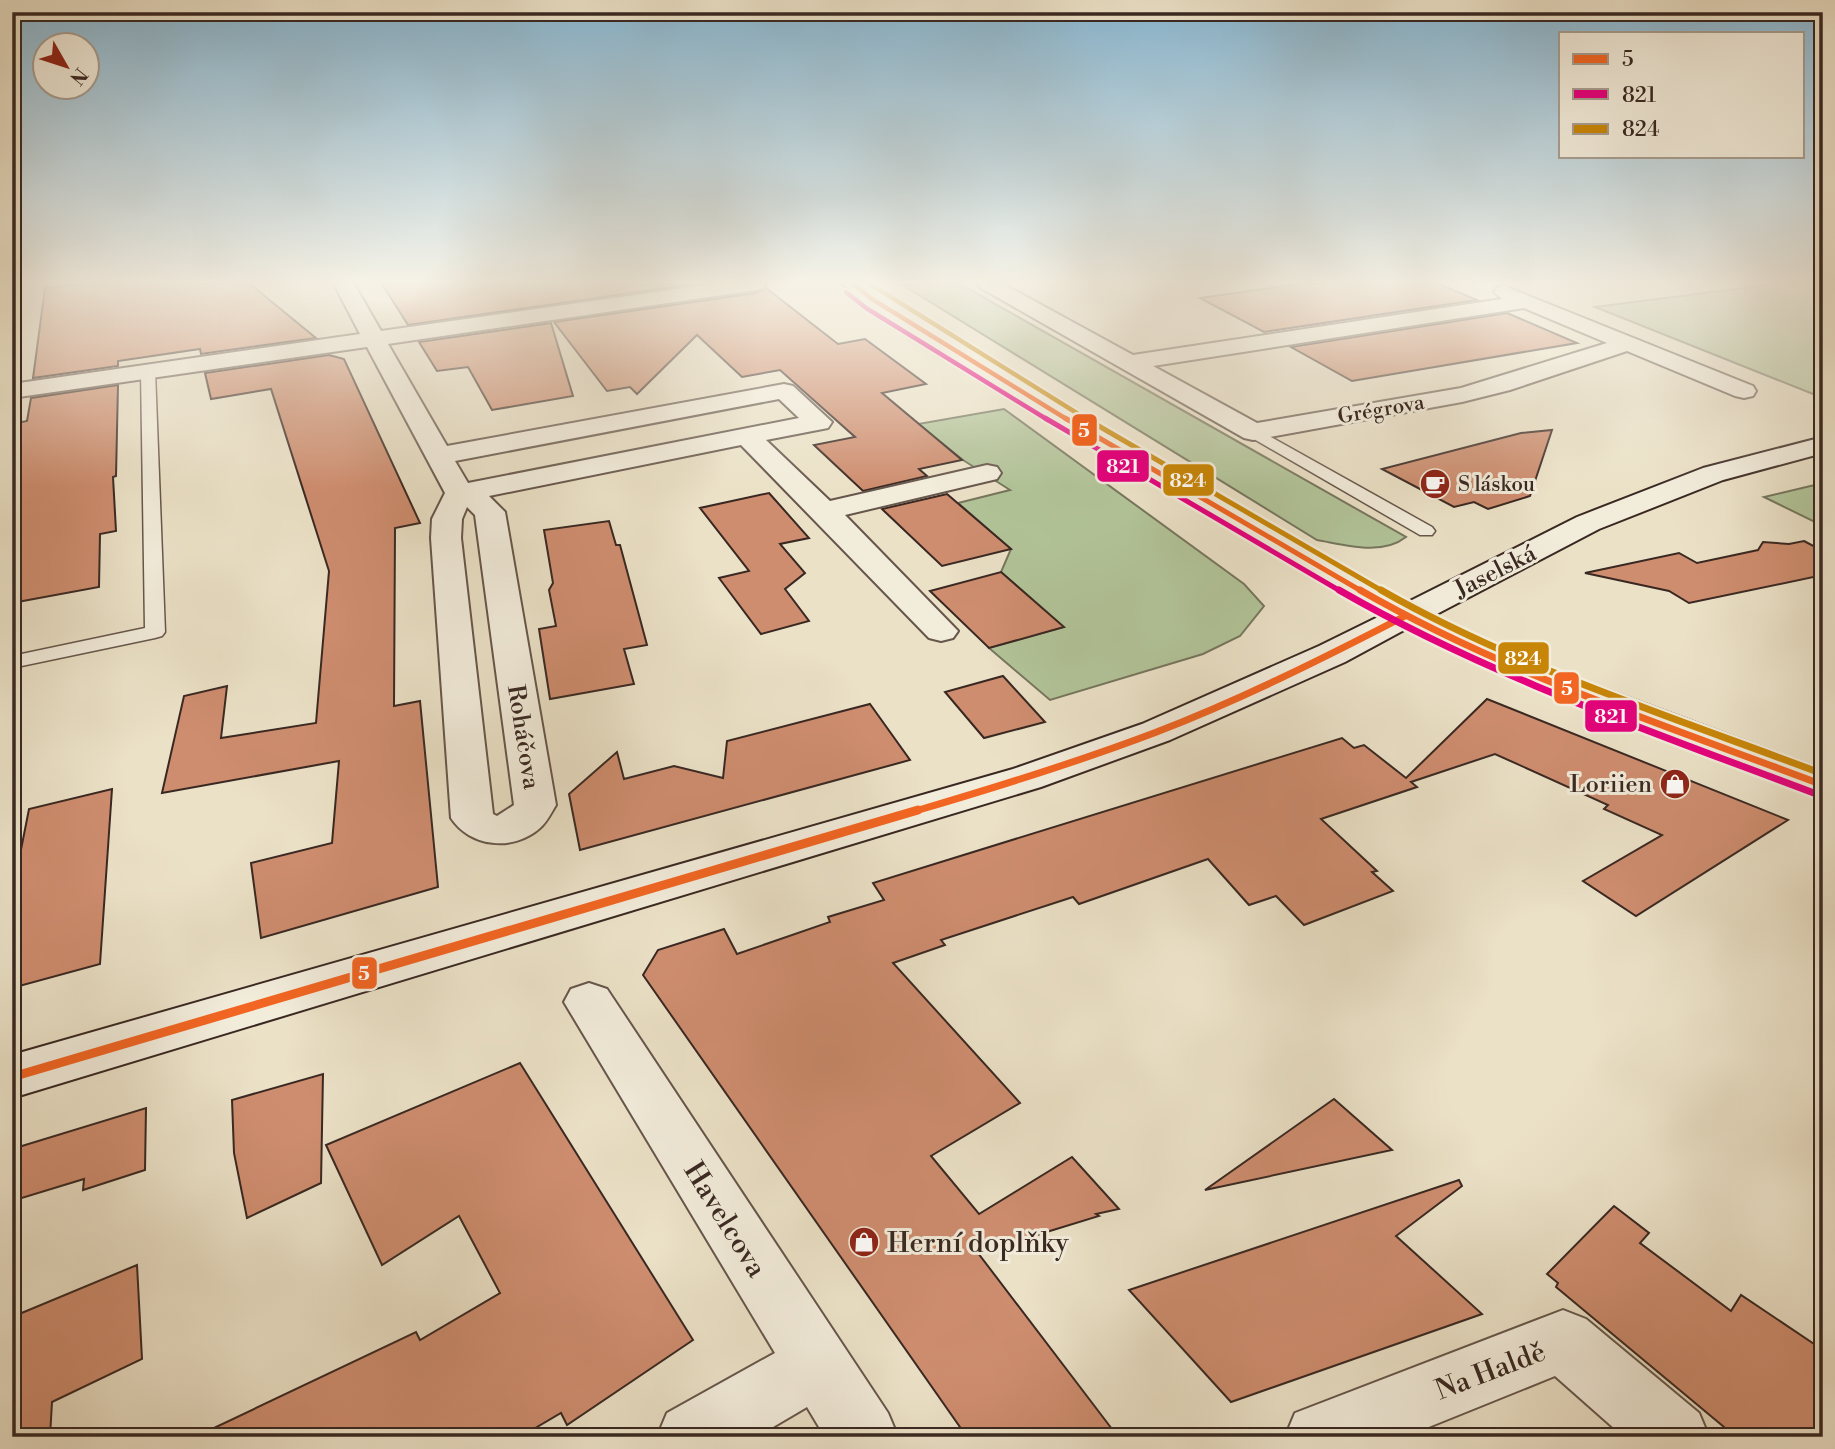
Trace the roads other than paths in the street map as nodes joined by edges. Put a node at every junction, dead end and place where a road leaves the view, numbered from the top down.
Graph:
1 (287, 352) edge
2 (380, 352) edge
3 (961, 352) edge
4 (1110, 352) edge
5 (1203, 352) edge
6 (1604, 352) edge
7 (1648, 352) edge
8 (1130, 363) junction
9 (148, 372) junction
10 (12, 391) edge
11 (1744, 391) dead end
12 (1253, 432) junction
13 (746, 436) junction
14 (1823, 445) edge
15 (438, 456) junction
16 (987, 473) dead end
17 (459, 494) junction
18 (824, 511) junction
19 (1426, 531) dead end
20 (1405, 616) junction
21 (940, 631) dead end
22 (12, 662) edge
23 (1823, 785) edge
24 (589, 1002) dead end
25 (12, 1077) edge
26 (818, 1364) junction
27 (691, 1437) edge
28 (864, 1437) edge
29 (1319, 1437) edge
30 (1675, 1437) edge

1 - 9 street
2 - 15 street
3 - 20 street
4 - 8 street
5 - 8 street
6 - 12 street, Grégrova
7 - 11 street
8 - 12 street
9 - 10 street
9 - 22 lane
12 - 19 lane
13 - 15 street
13 - 17 street
13 - 18 street
14 - 20 street, Jaselská
15 - 17 street
16 - 18 street
17 - 17 street, Roháčova
18 - 21 street
20 - 23 street
20 - 25 street, Jaselská
24 - 26 street, Havelcova
26 - 27 street
26 - 28 street, Havelcova
29 - 30 street, Na Haldě

